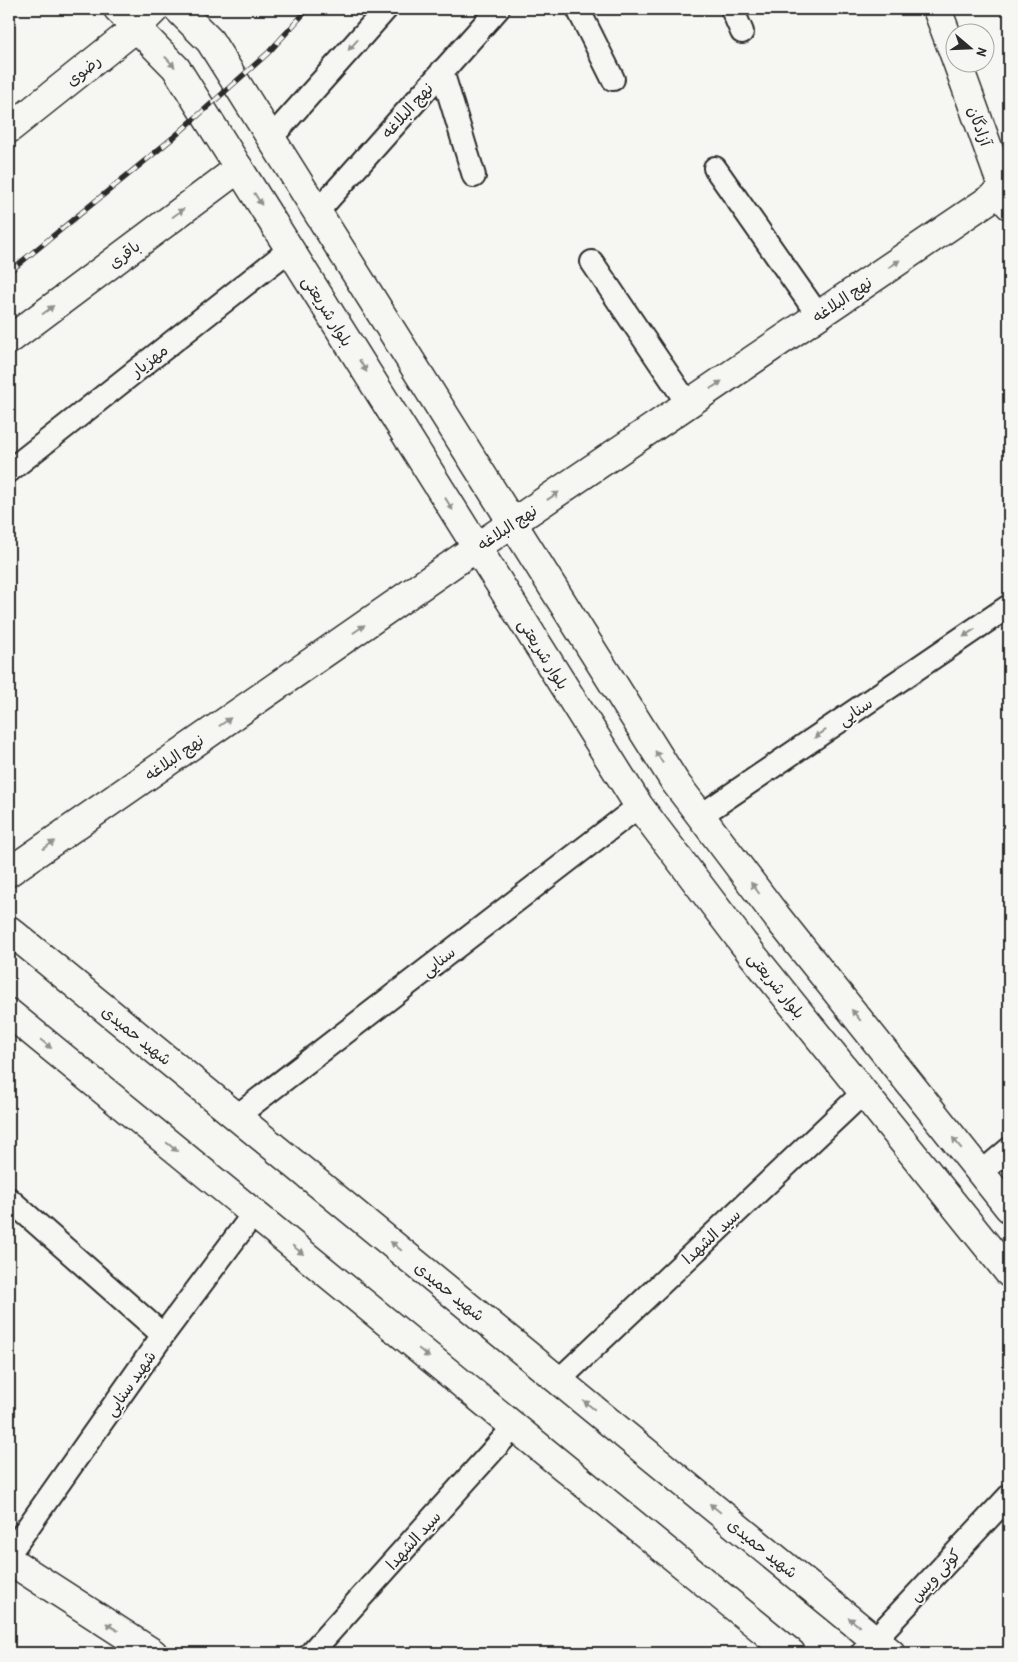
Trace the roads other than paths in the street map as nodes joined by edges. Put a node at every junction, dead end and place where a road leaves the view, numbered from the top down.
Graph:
1 (178, 9) edge
2 (386, 9) edge
3 (498, 9) edge
4 (578, 9) edge
5 (732, 9) edge
6 (937, 9) edge
7 (137, 15) edge
8 (742, 32) dead end
9 (946, 32) edge
10 (442, 71) junction
11 (961, 72) edge
12 (613, 79) dead end
13 (9, 129) edge
14 (271, 138) junction
15 (238, 168) junction
16 (715, 168) dead end
17 (474, 176) dead end
18 (1007, 193) edge
19 (317, 212) junction
20 (289, 250) junction
21 (592, 262) dead end
22 (818, 315) junction
23 (9, 340) edge
24 (688, 404) junction
25 (9, 471) edge
26 (512, 523) junction
27 (477, 547) junction
28 (1009, 606) edge
29 (640, 806) junction
30 (700, 816) junction
31 (9, 872) edge
32 (9, 930) edge
33 (9, 1013) edge
34 (864, 1092) junction
35 (237, 1116) junction
36 (1009, 1149) edge
37 (981, 1172) junction
38 (9, 1199) edge
39 (1009, 1208) edge
40 (254, 1213) junction
41 (1009, 1272) edge
42 (164, 1335) junction
43 (559, 1380) junction
44 (514, 1427) junction
45 (1009, 1496) edge
46 (9, 1554) edge
47 (9, 1560) edge
48 (876, 1649) edge
49 (153, 1653) edge
50 (311, 1653) edge
51 (791, 1653) edge

1 - 14 main road
2 -> 14 street
3 - 10 street, نهج البلاغه
4 - 12 street
5 - 8 street
6 - 9 main road
7 - 13 main road, رضوی
7 -> 15 main road, بلوار شریعتی
10 - 17 street
10 - 19 street, نهج البلاغه
11 - 18 main road, آزادگان
14 - 19 main road
15 -> 20 main road, بلوار شریعتی
23 -> 15 main road, باقری
16 - 22 street
22 -> 18 main road, نهج البلاغه
19 - 26 main road
20 - 25 street, مهزیار
20 -> 27 main road, بلوار شریعتی
21 - 24 street
24 -> 22 main road, نهج البلاغه
26 -> 24 main road, نهج البلاغه
26 - 27 main road, نهج البلاغه
30 -> 26 main road
27 - 29 main road, بلوار شریعتی
31 -> 27 main road, نهج البلاغه
28 -> 30 street, سنایی
29 - 34 main road, بلوار شریعتی
29 - 35 street, سنایی
37 -> 30 main road
32 - 35 main road, شهید حمیدی
33 -> 40 main road
34 - 41 main road, بلوار شریعتی
34 - 43 street, سید الشهدا
43 -> 35 main road, شهید حمیدی
36 - 37 street
37 - 39 main road
38 - 42 street
40 - 42 street, شهید سنایی
40 -> 44 main road
42 - 46 street, شهید سنایی
48 -> 43 main road, شهید حمیدی
44 - 50 street, سید الشهدا
44 - 51 main road
45 - 48 street, کوتی ویس
49 -> 47 main road

